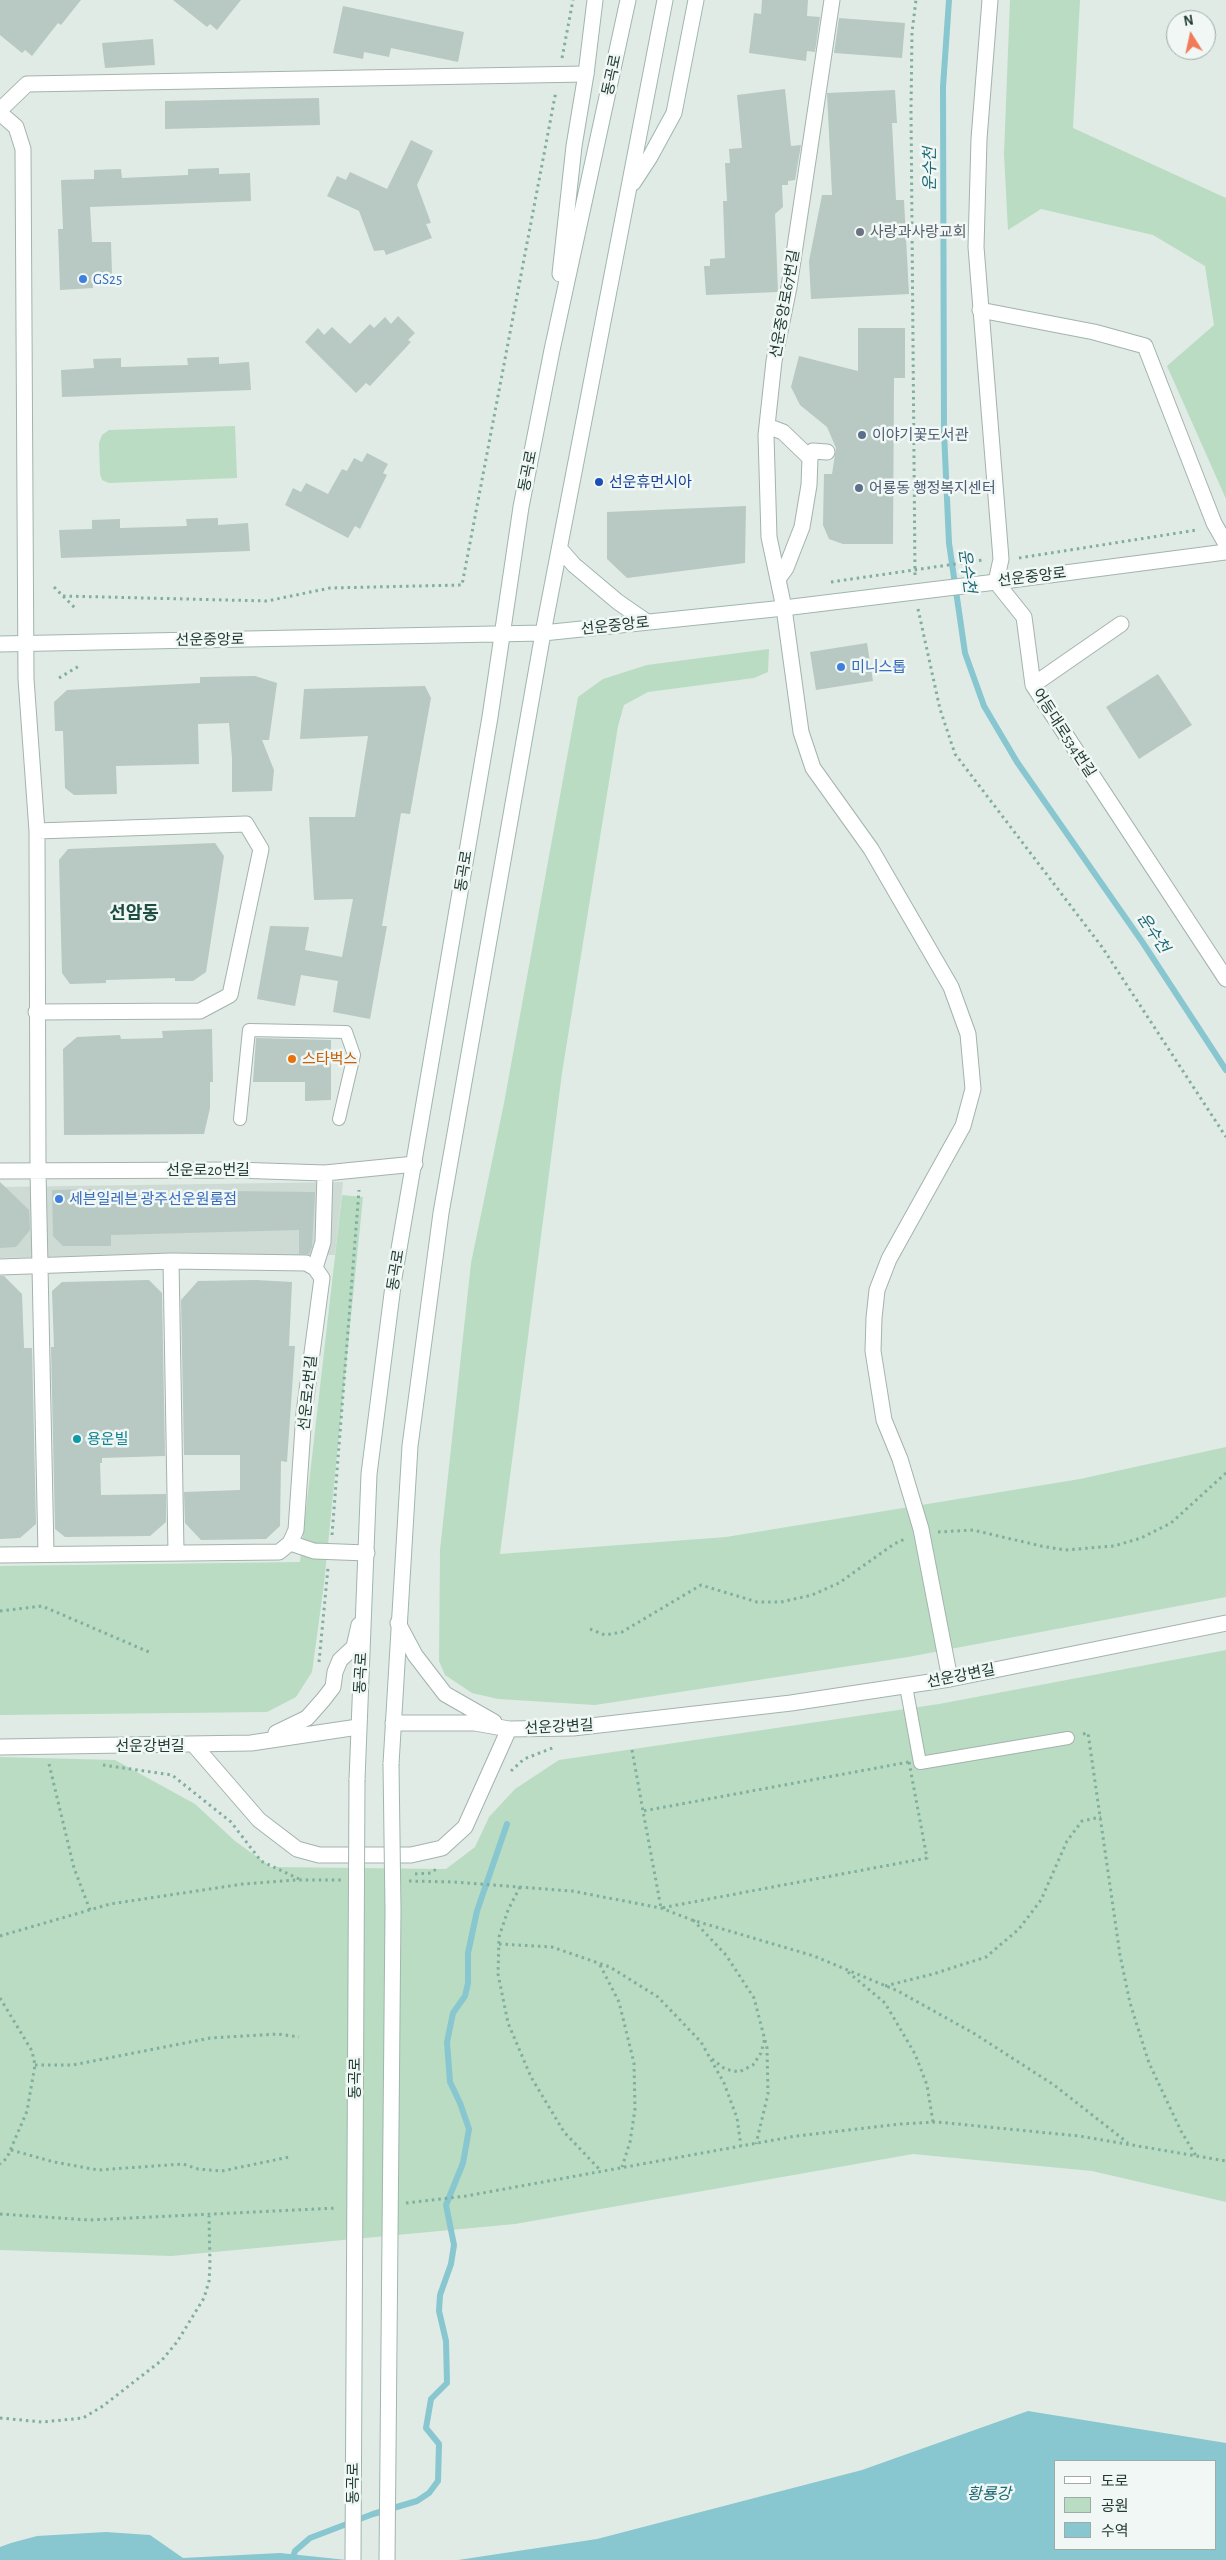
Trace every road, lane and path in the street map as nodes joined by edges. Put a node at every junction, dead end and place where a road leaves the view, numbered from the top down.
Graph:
1 (573, 0) edge
2 (595, 0) edge
3 (628, 0) edge
4 (665, 0) edge
5 (696, 0) edge
6 (832, 0) edge
7 (990, 0) edge
8 (586, 74) junction
9 (559, 75) junction
10 (0, 111) edge
11 (629, 189) junction
12 (980, 310) junction
13 (552, 350) junction
14 (767, 426) junction
15 (827, 452) dead end
16 (810, 458) junction
17 (1214, 523) junction
18 (1226, 544) edge
19 (560, 549) junction
20 (1226, 552) edge
21 (997, 559) junction
22 (778, 579) junction
23 (831, 582) dead end
24 (991, 582) junction
25 (54, 587) dead end
26 (63, 596) junction
27 (75, 608) dead end
28 (784, 608) junction
29 (647, 622) junction
30 (1121, 624) dead end
31 (544, 633) junction
32 (500, 634) junction
33 (0, 644) edge
34 (25, 644) junction
35 (79, 666) dead end
36 (59, 678) dead end
37 (1033, 685) junction
38 (37, 831) junction
39 (1226, 979) edge
40 (36, 1012) junction
41 (240, 1119) dead end
42 (339, 1119) dead end
43 (415, 1164) junction
44 (0, 1171) edge
45 (38, 1171) junction
46 (325, 1173) junction
47 (359, 1190) dead end
48 (171, 1261) junction
49 (39, 1266) junction
50 (0, 1267) edge
51 (315, 1268) junction
52 (1226, 1473) edge
53 (902, 1540) dead end
54 (939, 1541) dead end
55 (290, 1543) junction
56 (176, 1552) junction
57 (330, 1552) junction
58 (367, 1553) junction
59 (46, 1554) junction
60 (0, 1555) edge
61 (366, 1592) junction
62 (0, 1611) edge
63 (398, 1622) junction
64 (1226, 1623) edge
65 (590, 1629) dead end
66 (149, 1652) dead end
67 (318, 1666) dead end
68 (950, 1679) junction
69 (906, 1686) junction
70 (393, 1723) junction
71 (358, 1727) junction
72 (509, 1729) junction
73 (1068, 1738) joint
74 (252, 1743) junction
75 (194, 1746) junction
76 (556, 1746) dead end
77 (0, 1747) edge
78 (632, 1750) dead end
79 (58, 1763) dead end
80 (95, 1764) dead end
81 (510, 1772) dead end
82 (643, 1812) junction
83 (1101, 1817) junction
84 (446, 1862) dead end
85 (411, 1874) dead end
86 (342, 1878) dead end
87 (302, 1880) junction
88 (349, 1881) dead end
89 (406, 1881) dead end
90 (520, 1887) junction
91 (661, 1908) junction
92 (90, 1910) junction
93 (692, 1920) junction
94 (0, 1936) edge
95 (499, 1944) junction
96 (600, 1964) junction
97 (846, 1970) junction
98 (884, 1986) junction
99 (0, 1998) edge
100 (299, 2037) dead end
101 (765, 2038) junction
102 (710, 2057) junction
103 (36, 2065) junction
104 (933, 2122) junction
105 (756, 2144) junction
106 (1130, 2145) junction
107 (741, 2146) junction
108 (11, 2150) junction
109 (1196, 2156) junction
110 (289, 2157) dead end
111 (1226, 2161) edge
112 (0, 2164) edge
113 (622, 2167) junction
114 (601, 2171) junction
115 (397, 2203) dead end
116 (339, 2207) dead end
117 (0, 2214) edge
118 (209, 2216) junction
119 (0, 2418) edge
120 (353, 2560) edge
121 (387, 2560) edge

1 - 9 path
2 - 8 street
3 - 13 street, 동곡로
4 - 11 street
5 - 11 street
6 - 14 street, 선운중앙로67번길
7 - 12 street
8 - 9 street
8 - 13 street
9 - 10 street
9 - 26 path
10 - 34 street
11 - 19 street
12 - 17 street
12 - 21 street
13 - 32 street, 동곡로
14 - 16 street
14 - 22 street, 선운중앙로67번길
15 - 16 street
16 - 22 street
17 - 18 street
17 - 21 path
19 - 29 street
19 - 31 street
20 - 24 street, 선운중앙로
21 - 23 path
21 - 24 street
22 - 28 street, 선운중앙로67번길
24 - 28 street, 선운중앙로
24 - 37 street, 어등대로534번길
25 - 26 path
26 - 27 path
28 - 29 street, 선운중앙로
28 - 68 street, 선운중앙로67번길
29 - 31 street, 선운중앙로
30 - 37 street
31 - 32 street, 선운중앙로
31 - 63 street
32 - 34 street, 선운중앙로
32 - 43 street, 동곡로
33 - 34 street, 선운중앙로
34 - 38 street
35 - 36 path
37 - 39 street, 어등대로534번길
38 - 40 street
38 - 40 street
40 - 45 street
41 - 42 lane
43 - 46 street, 선운로20번길
43 - 58 street, 동곡로
44 - 45 street, 선운로20번길
45 - 46 street, 선운로20번길
45 - 49 street
46 - 51 street
47 - 57 path
48 - 49 street
48 - 51 street
48 - 56 street
49 - 50 street
49 - 59 street
51 - 55 street, 선운로2번길
52 - 54 path
53 - 65 path
55 - 56 street
55 - 57 street
56 - 59 street
57 - 58 street
57 - 67 path
58 - 61 street, 동곡로
59 - 60 street
61 - 71 street, 동곡로
61 - 74 street
62 - 66 path
63 - 70 street
63 - 72 street
64 - 68 street, 선운강변길
68 - 69 street, 선운강변길
69 - 72 street, 선운강변길
69 - 73 lane
70 - 72 street
70 - 121 street, bridge
71 - 74 street
71 - 120 street, 동곡로, bridge
72 - 75 street, 선운강변길
73 - 83 path
74 - 75 street
75 - 77 street, 선운강변길
76 - 81 path
78 - 82 path
79 - 92 path
80 - 87 path
82 - 91 path
82 - 91 path
83 - 98 path
83 - 109 path
84 - 85 path
86 - 87 path
87 - 88 path
87 - 92 path
89 - 90 path
90 - 91 path
90 - 95 path
91 - 93 path
92 - 94 path
93 - 97 path
93 - 101 path
95 - 96 path
95 - 114 path
96 - 102 path
96 - 113 path
97 - 98 path
97 - 104 path
98 - 106 path
99 - 103 path
100 - 103 path
101 - 102 path
101 - 105 path
102 - 107 path
103 - 108 path
104 - 105 path
104 - 106 path
105 - 107 path
106 - 109 path
107 - 113 path
108 - 110 path
108 - 112 path
109 - 111 path
113 - 114 path
114 - 115 path
116 - 118 path
117 - 118 path
118 - 119 path

